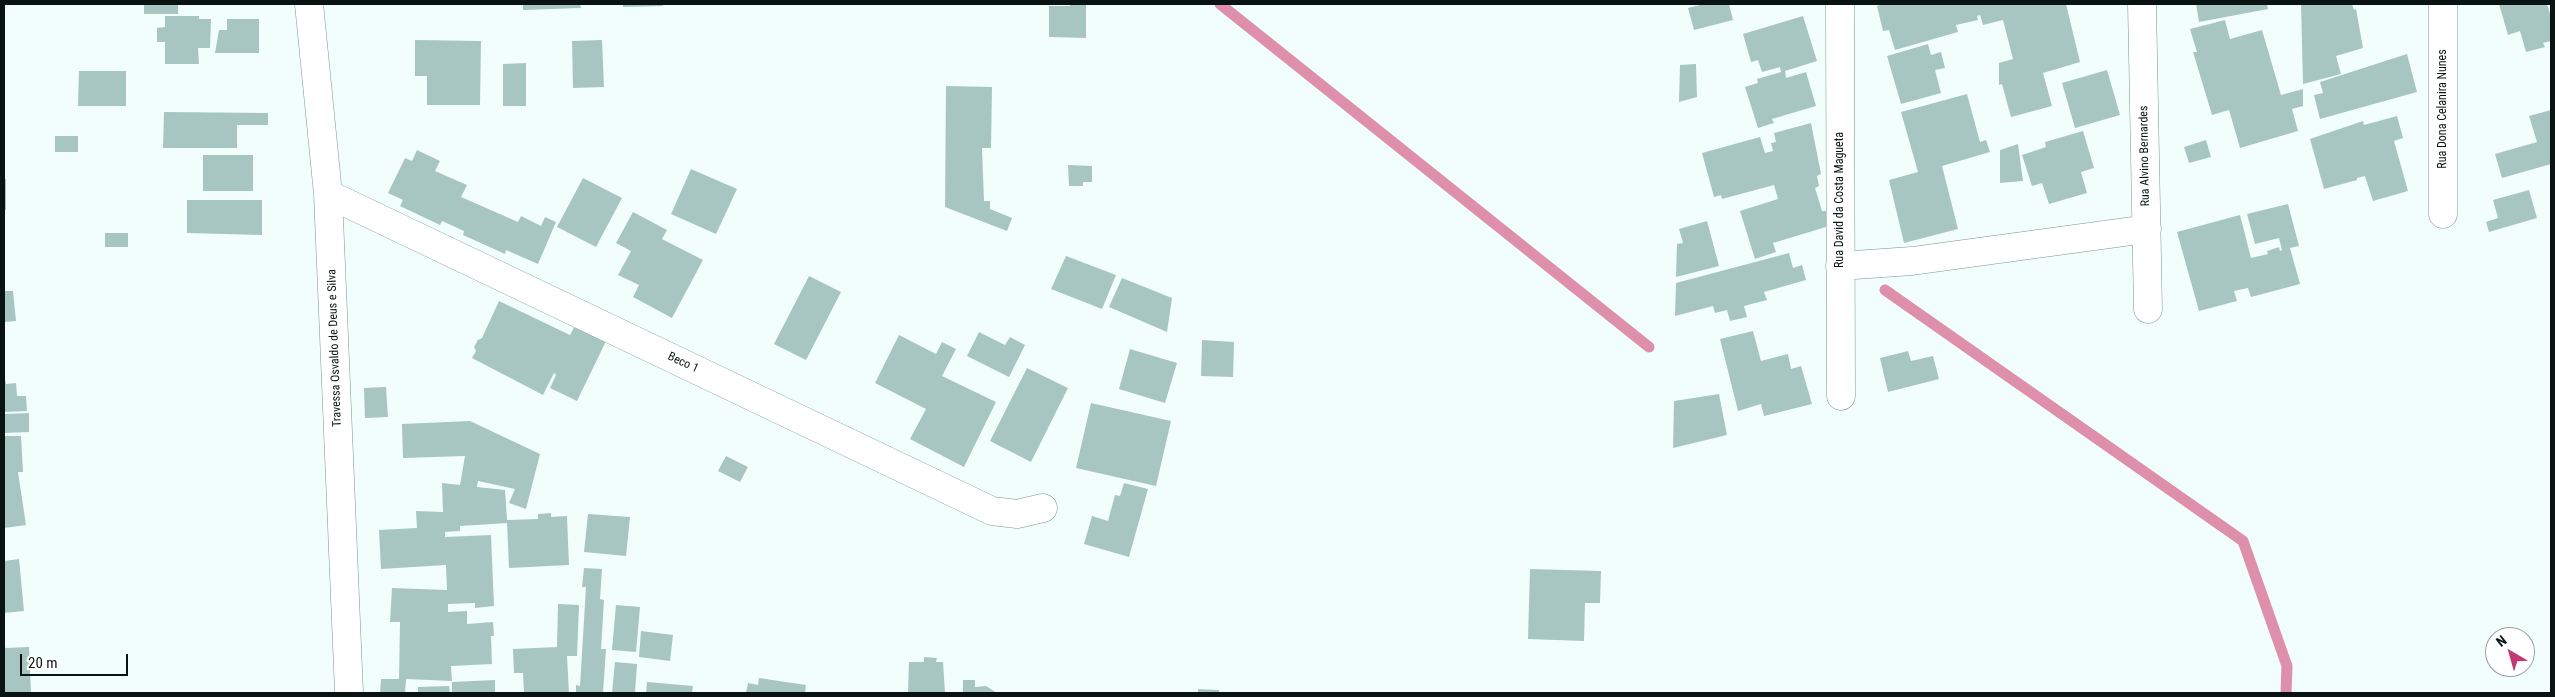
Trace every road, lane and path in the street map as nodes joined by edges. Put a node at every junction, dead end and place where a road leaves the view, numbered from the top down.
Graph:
1 (309, 4) edge
2 (1840, 4) edge
3 (2142, 4) edge
4 (2443, 4) edge
5 (328, 194) junction
6 (2443, 214) dead end
7 (2147, 228) junction
8 (1840, 266) junction
9 (2148, 309) dead end
10 (1841, 396) dead end
11 (1043, 508) dead end
12 (349, 693) edge

1 - 5 street, Travessa Osvaldo de Deus e Silva
2 - 8 street, Rua David da Costa Magueta
3 - 7 street, Rua Alvino Bernardes
4 - 6 street, Rua Dona Celanira Nunes
5 - 11 street, Beco 1
5 - 12 street, Travessa Osvaldo de Deus e Silva
7 - 8 street
7 - 9 street, Rua Alvino Bernardes
8 - 10 street, Rua David da Costa Magueta

